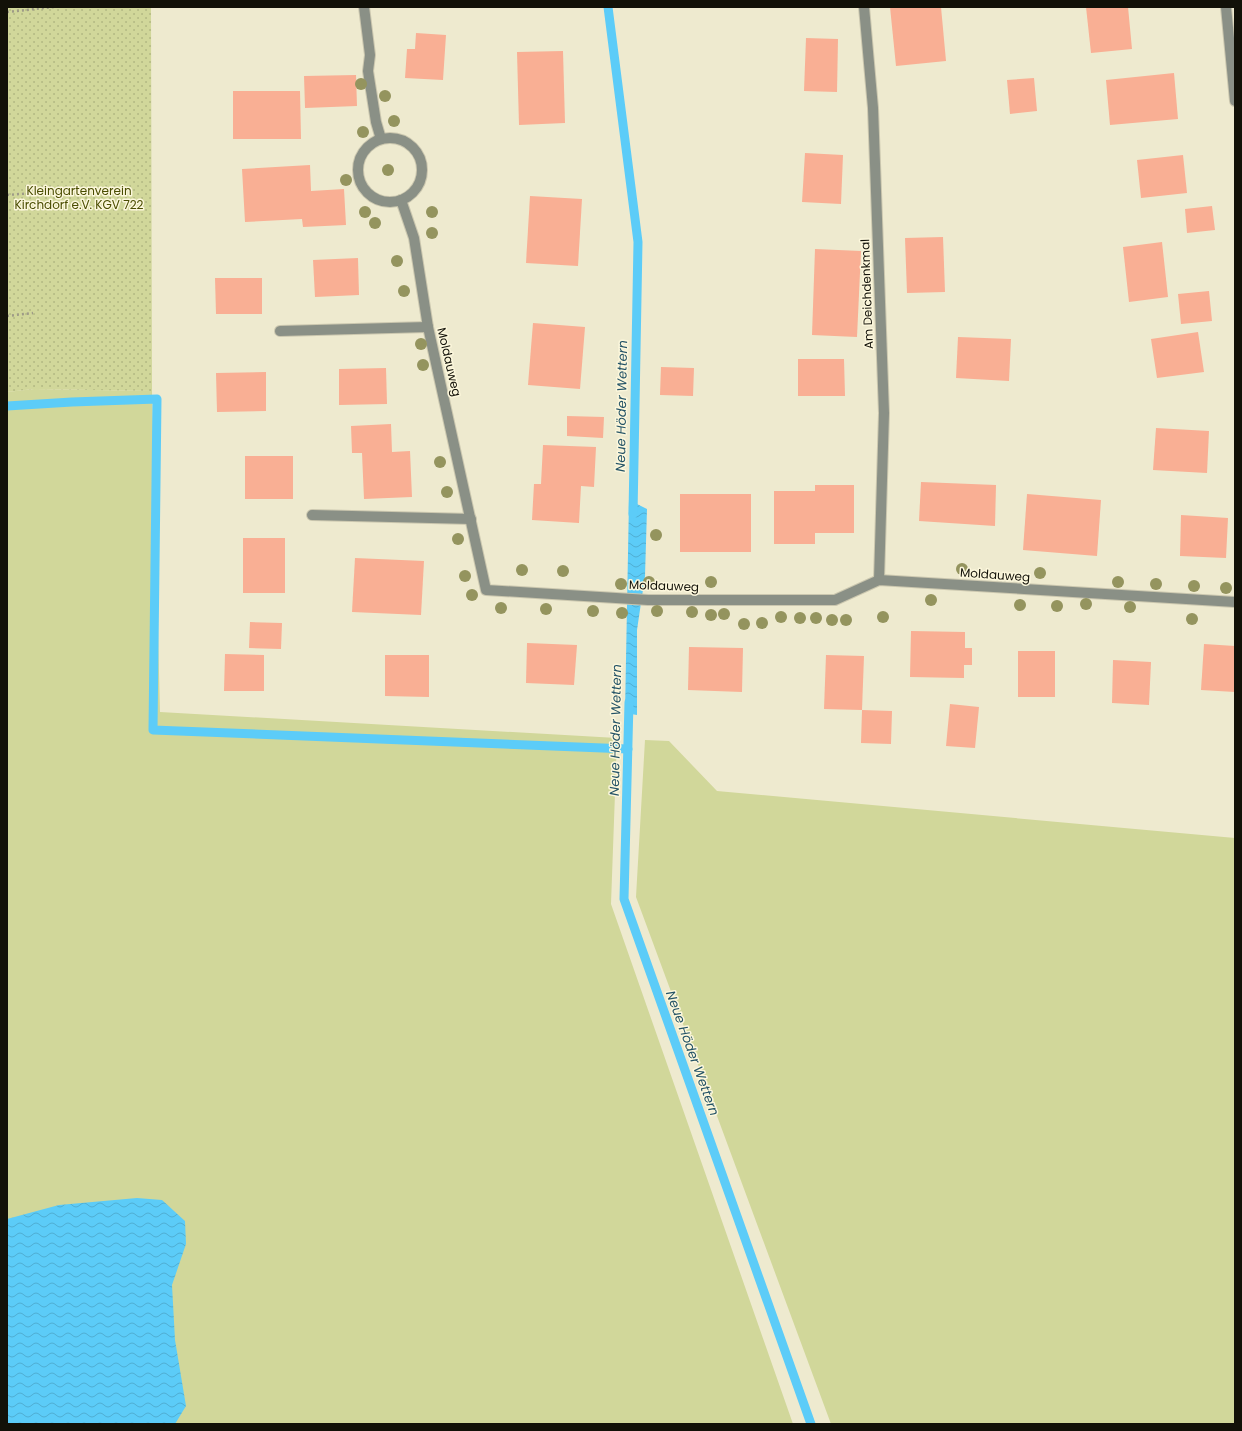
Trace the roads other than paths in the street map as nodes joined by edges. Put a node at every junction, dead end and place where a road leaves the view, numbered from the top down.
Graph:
1 (364, 7) edge
2 (864, 7) edge
3 (1226, 7) edge
4 (1235, 101) edge
5 (381, 139) junction
6 (401, 200) junction
7 (428, 327) junction
8 (280, 331) dead end
9 (312, 515) dead end
10 (470, 519) junction
11 (880, 580) junction
12 (1235, 602) edge

1 - 5 street
2 - 11 street, Am Deichdenkmal
3 - 4 street
5 - 6 street
5 - 6 street
6 - 7 street, Moldauweg
7 - 8 street
7 - 10 street, Moldauweg
9 - 10 street
10 - 11 street, Moldauweg
11 - 12 street, Moldauweg

